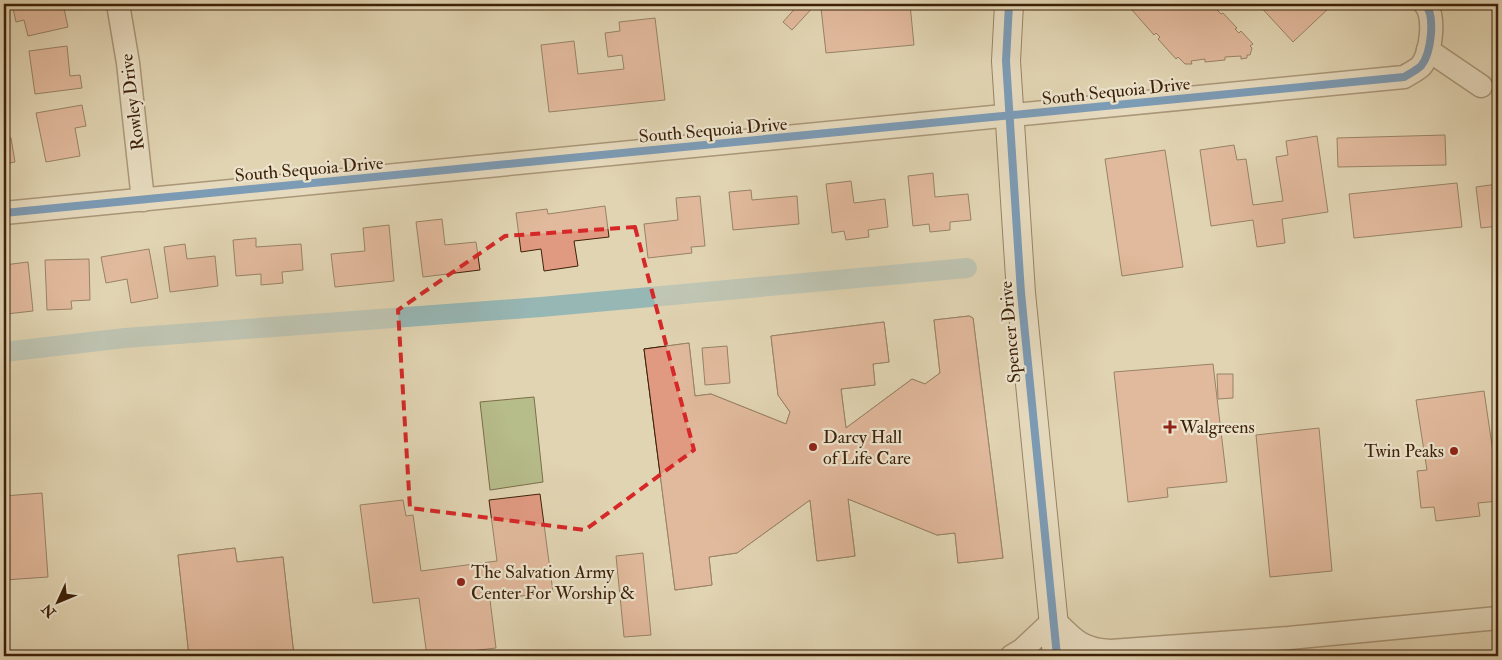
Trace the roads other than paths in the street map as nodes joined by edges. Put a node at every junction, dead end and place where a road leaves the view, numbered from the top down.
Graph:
1 (118, 4) edge
2 (1009, 4) edge
3 (1425, 4) edge
4 (1424, 58) junction
5 (1481, 86) dead end
6 (1009, 116) junction
7 (143, 200) junction
8 (4, 213) edge
9 (1498, 618) edge
10 (1054, 620) junction
11 (1289, 638) junction
12 (1012, 656) edge
13 (1057, 656) edge
14 (1265, 656) edge

1 - 7 street, Rowley Drive
2 - 6 street, Spencer Drive
3 - 4 street
4 - 5 street
4 - 6 street, South Sequoia Drive
6 - 7 street, South Sequoia Drive
6 - 10 street, Spencer Drive
7 - 8 street, South Sequoia Drive
9 - 11 street
10 - 11 street
10 - 12 street
10 - 13 street, Spencer Drive
11 - 14 street

